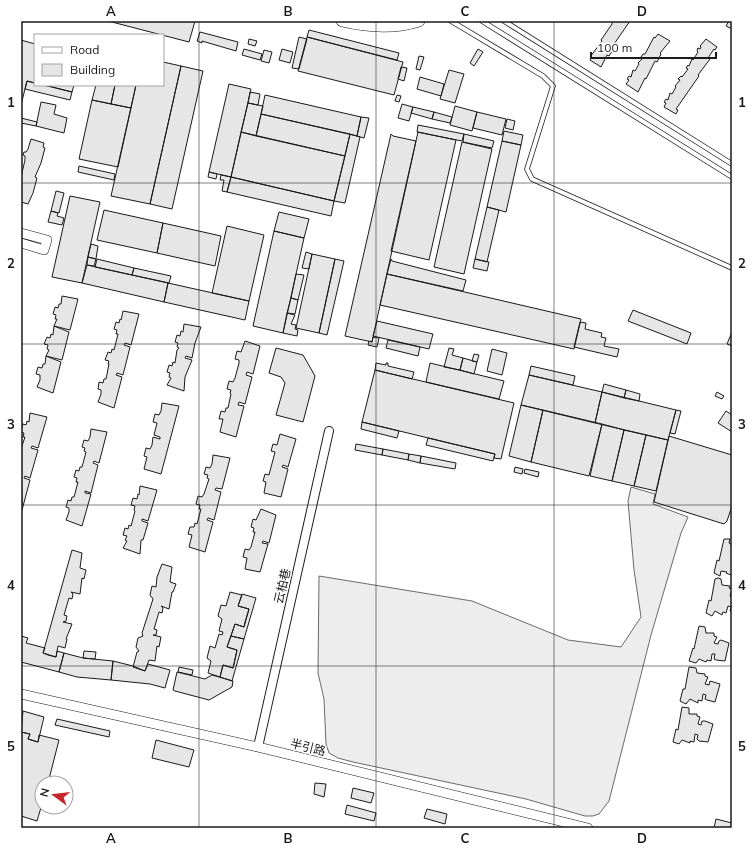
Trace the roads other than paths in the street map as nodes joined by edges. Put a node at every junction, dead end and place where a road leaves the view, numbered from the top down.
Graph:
1 (342, 21) edge
2 (419, 21) edge
3 (451, 21) edge
4 (482, 21) edge
5 (504, 21) edge
6 (732, 164) edge
7 (732, 177) edge
8 (21, 233) edge
9 (21, 243) edge
10 (732, 268) edge
11 (329, 431) dead end
12 (21, 694) edge
13 (258, 747) junction
14 (588, 828) edge

1 - 2 main road
3 - 10 lane
4 - 7 lane
5 - 6 lane
8 - 9 street
11 - 13 street, 云柏巷
12 - 13 street, 半引路
13 - 14 street, 半引路

